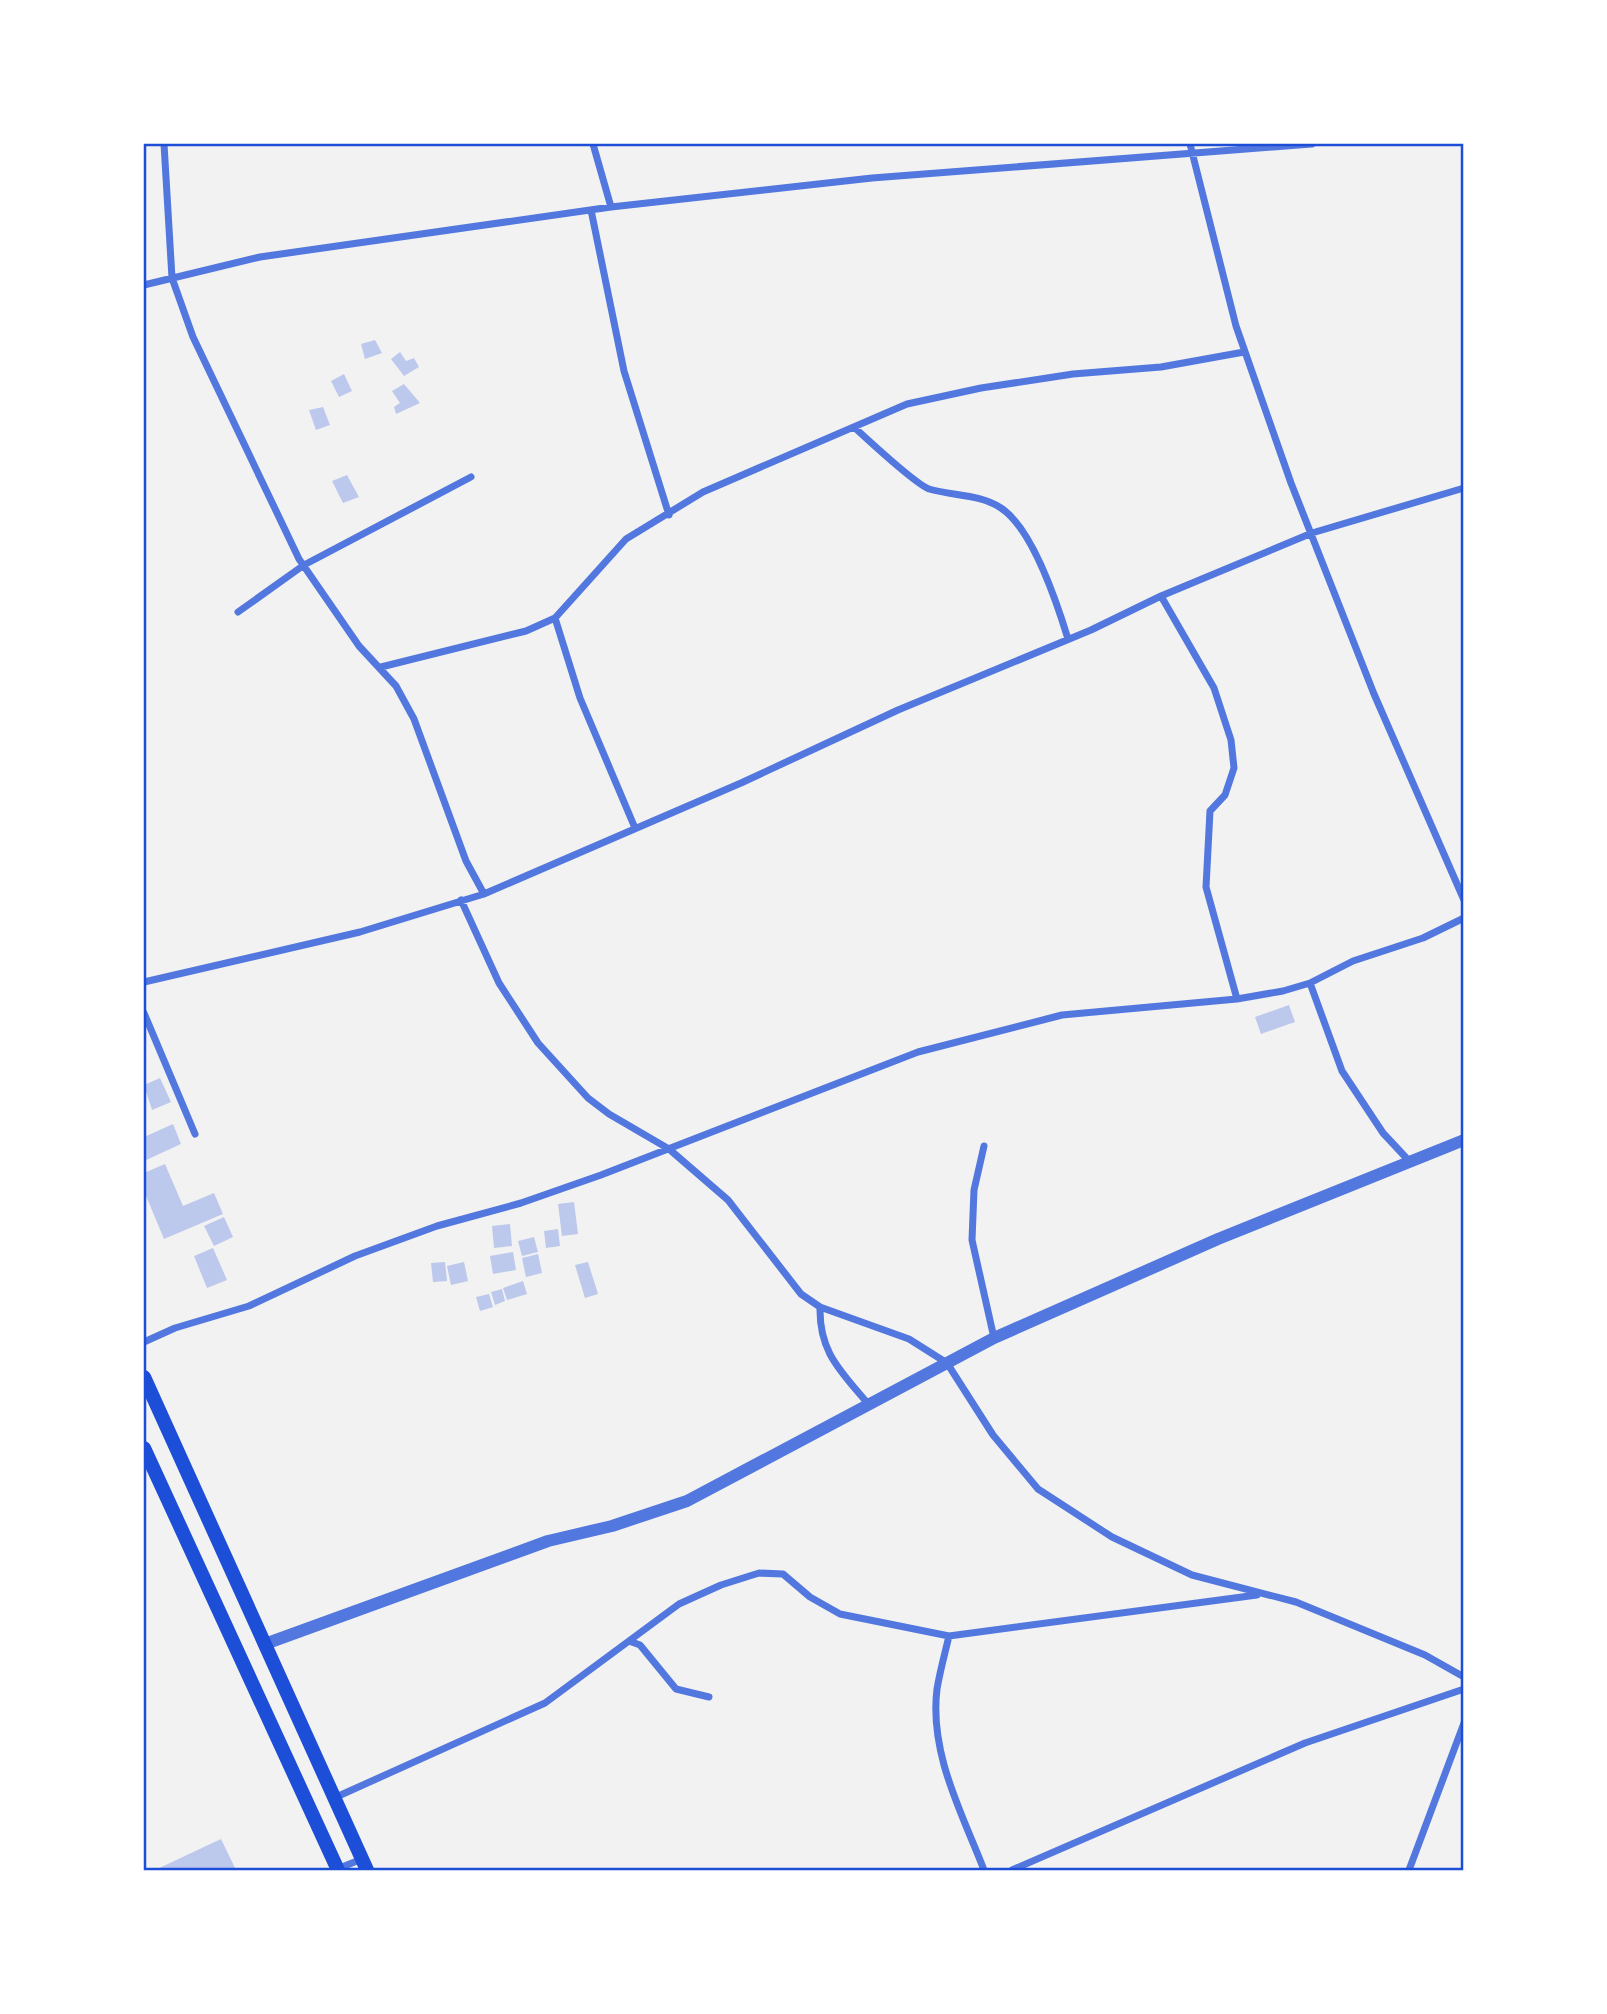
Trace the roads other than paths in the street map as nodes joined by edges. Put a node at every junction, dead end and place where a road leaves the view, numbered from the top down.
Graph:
1 (164, 144) edge
2 (593, 144) edge
3 (1190, 144) edge
4 (1312, 144) edge
5 (1191, 154) junction
6 (611, 207) junction
7 (591, 210) junction
8 (172, 278) junction
9 (144, 285) edge
10 (1244, 352) junction
11 (855, 428) junction
12 (471, 477) dead end
13 (1464, 488) edge
14 (669, 515) junction
15 (1312, 533) junction
16 (304, 565) junction
17 (1161, 596) junction
18 (238, 612) dead end
19 (555, 618) junction
20 (1069, 639) junction
21 (381, 667) junction
22 (635, 828) junction
23 (484, 894) junction
24 (461, 900) junction
25 (1464, 900) edge
26 (1464, 918) edge
27 (144, 982) edge
28 (1310, 983) junction
29 (1237, 999) junction
30 (144, 1013) edge
31 (195, 1134) dead end
32 (1464, 1140) edge
33 (984, 1146) dead end
34 (669, 1149) junction
35 (1411, 1163) junction
36 (820, 1307) junction
37 (994, 1338) junction
38 (144, 1342) edge
39 (947, 1363) junction
40 (144, 1377) edge
41 (869, 1405) junction
42 (144, 1448) edge
43 (1261, 1594) junction
44 (949, 1636) junction
45 (629, 1641) junction
46 (265, 1644) junction
47 (1464, 1677) edge
48 (1464, 1689) edge
49 (709, 1697) dead end
50 (1464, 1723) edge
51 (334, 1798) junction
52 (1414, 1861) junction
53 (365, 1865) edge
54 (336, 1870) edge
55 (984, 1871) edge
56 (1012, 1871) edge
57 (1409, 1871) edge
58 (1419, 1871) edge

1 - 8 street
2 - 6 street
3 - 5 street
4 - 5 street
5 - 6 street
5 - 10 street
6 - 7 street
7 - 8 street
7 - 14 street
8 - 9 street
8 - 16 street
10 - 11 street
10 - 15 street
11 - 14 street
11 - 20 street
12 - 16 street
13 - 15 street
14 - 19 street
15 - 17 street
15 - 25 street
16 - 18 street
16 - 21 street
17 - 20 street
17 - 29 street
19 - 21 street
19 - 22 street
20 - 22 street
21 - 23 street
22 - 23 street
23 - 24 street
24 - 27 street
24 - 34 street
26 - 28 street
28 - 29 street
28 - 35 street
29 - 34 street
30 - 31 street
32 - 35 street
33 - 37 street
34 - 36 street
34 - 38 street
35 - 37 street
36 - 39 street
36 - 41 street
37 - 39 street
39 - 41 street
39 - 43 street
40 - 46 main road
41 - 46 street
42 - 54 main road
43 - 44 street
43 - 47 street
44 - 45 street
44 - 55 street
45 - 49 street
45 - 51 street
46 - 51 main road
48 - 56 street
50 - 52 street
51 - 53 main road
52 - 57 street
52 - 58 street
53 - 54 street

